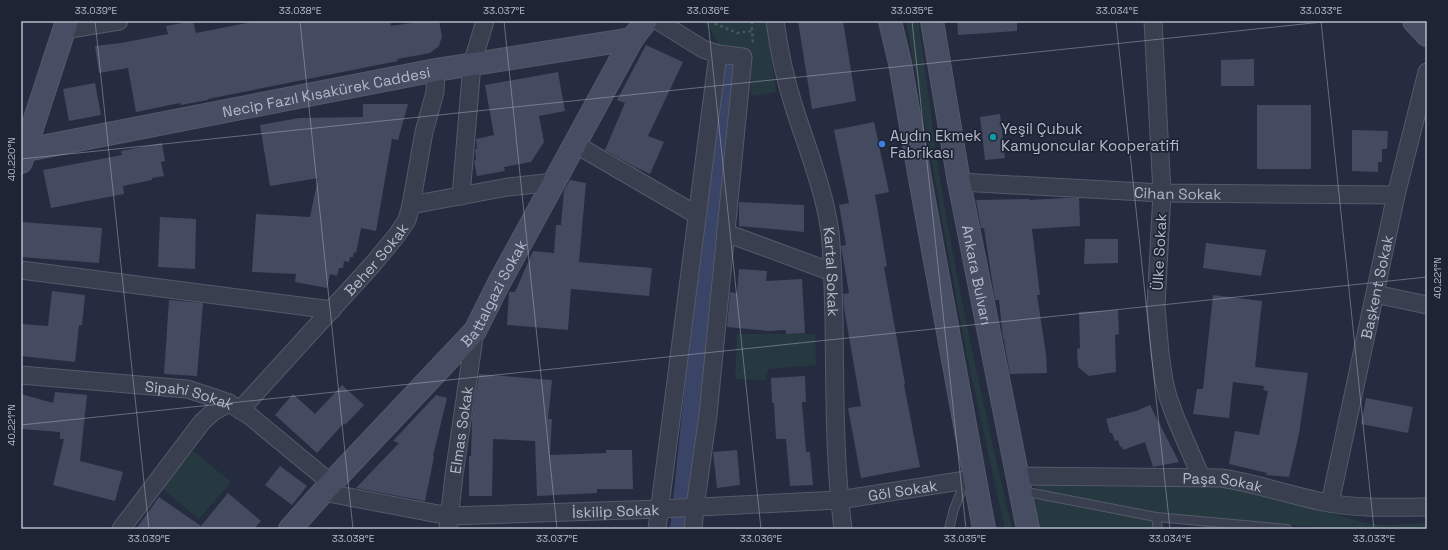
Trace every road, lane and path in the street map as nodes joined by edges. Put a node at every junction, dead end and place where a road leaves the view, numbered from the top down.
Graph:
1 (119, 21) edge
2 (485, 21) edge
3 (646, 21) edge
4 (658, 21) edge
5 (752, 21) edge
6 (775, 21) edge
7 (890, 21) edge
8 (932, 21) edge
9 (1153, 21) edge
10 (1414, 21) edge
11 (65, 26) edge
12 (752, 31) dead end
13 (1427, 35) edge
14 (632, 39) junction
15 (718, 54) junction
16 (472, 64) junction
17 (436, 70) junction
18 (1427, 72) edge
19 (575, 144) junction
20 (22, 155) edge
21 (554, 182) junction
22 (959, 182) junction
23 (1162, 193) junction
24 (1396, 195) junction
25 (460, 196) junction
26 (411, 206) junction
27 (697, 215) junction
28 (726, 233) junction
29 (21, 270) edge
30 (832, 272) junction
31 (1375, 294) junction
32 (1427, 305) edge
33 (332, 310) junction
34 (475, 331) junction
35 (21, 375) edge
36 (234, 407) junction
37 (1201, 477) junction
38 (966, 480) joint
39 (1018, 483) junction
40 (327, 487) junction
41 (839, 500) junction
42 (1330, 503) junction
43 (693, 507) junction
44 (1427, 507) edge
45 (664, 508) junction
46 (1156, 518) junction
47 (448, 522) edge
48 (120, 529) edge
49 (290, 529) edge
50 (657, 529) edge
51 (693, 529) edge
52 (843, 529) edge
53 (949, 529) edge
54 (984, 529) edge
55 (1028, 529) edge
56 (1158, 529) edge
57 (1287, 529) edge

1 - 11 street
2 - 16 street
3 - 14 street, Battalgazi Sokak
4 - 15 street
5 - 12 path
6 - 30 street, Kartal Sokak
7 - 54 street
8 - 22 street, Ankara Bulvarı
9 - 23 street, Ülke Sokak
10 - 13 street
11 - 20 street
14 - 16 street, Necip Fazıl Kısakürek Caddesi
14 - 19 street, Battalgazi Sokak
15 - 27 street
15 - 28 street
16 - 17 street, Necip Fazıl Kısakürek Caddesi
16 - 25 street
17 - 20 street, Necip Fazıl Kısakürek Caddesi
17 - 26 street, Beher Sokak
18 - 24 street, Başkent Sokak
19 - 21 street, Battalgazi Sokak
19 - 27 street
21 - 25 street
21 - 34 street, Battalgazi Sokak
22 - 23 street, Cihan Sokak
22 - 39 street, Ankara Bulvarı
23 - 24 street, Cihan Sokak
23 - 37 street, Ülke Sokak
24 - 31 street, Başkent Sokak
25 - 26 street
26 - 33 street, Beher Sokak
27 - 45 street
28 - 30 street
28 - 43 street
29 - 33 street
30 - 41 street, Kartal Sokak
31 - 32 street
31 - 42 street, Başkent Sokak
33 - 36 street, Beher Sokak
34 - 40 street, Battalgazi Sokak
34 - 47 street, Elmas Sokak
35 - 36 street, Sipahi Sokak
36 - 40 street, Sipahi Sokak
36 - 48 street, Beher Sokak
37 - 39 street, Paşa Sokak
37 - 42 street, Paşa Sokak
38 - 41 street, Göl Sokak
38 - 53 lane
39 - 46 lane
39 - 55 street, Ankara Bulvarı
40 - 47 street, İskilip Sokak
40 - 49 street, Battalgazi Sokak
41 - 43 street, İskilip Sokak
41 - 52 street, Kartal Sokak
42 - 44 street, Paşa Sokak
43 - 45 street, İskilip Sokak
43 - 51 street
45 - 47 street, İskilip Sokak
45 - 50 street
46 - 56 lane
46 - 57 lane

